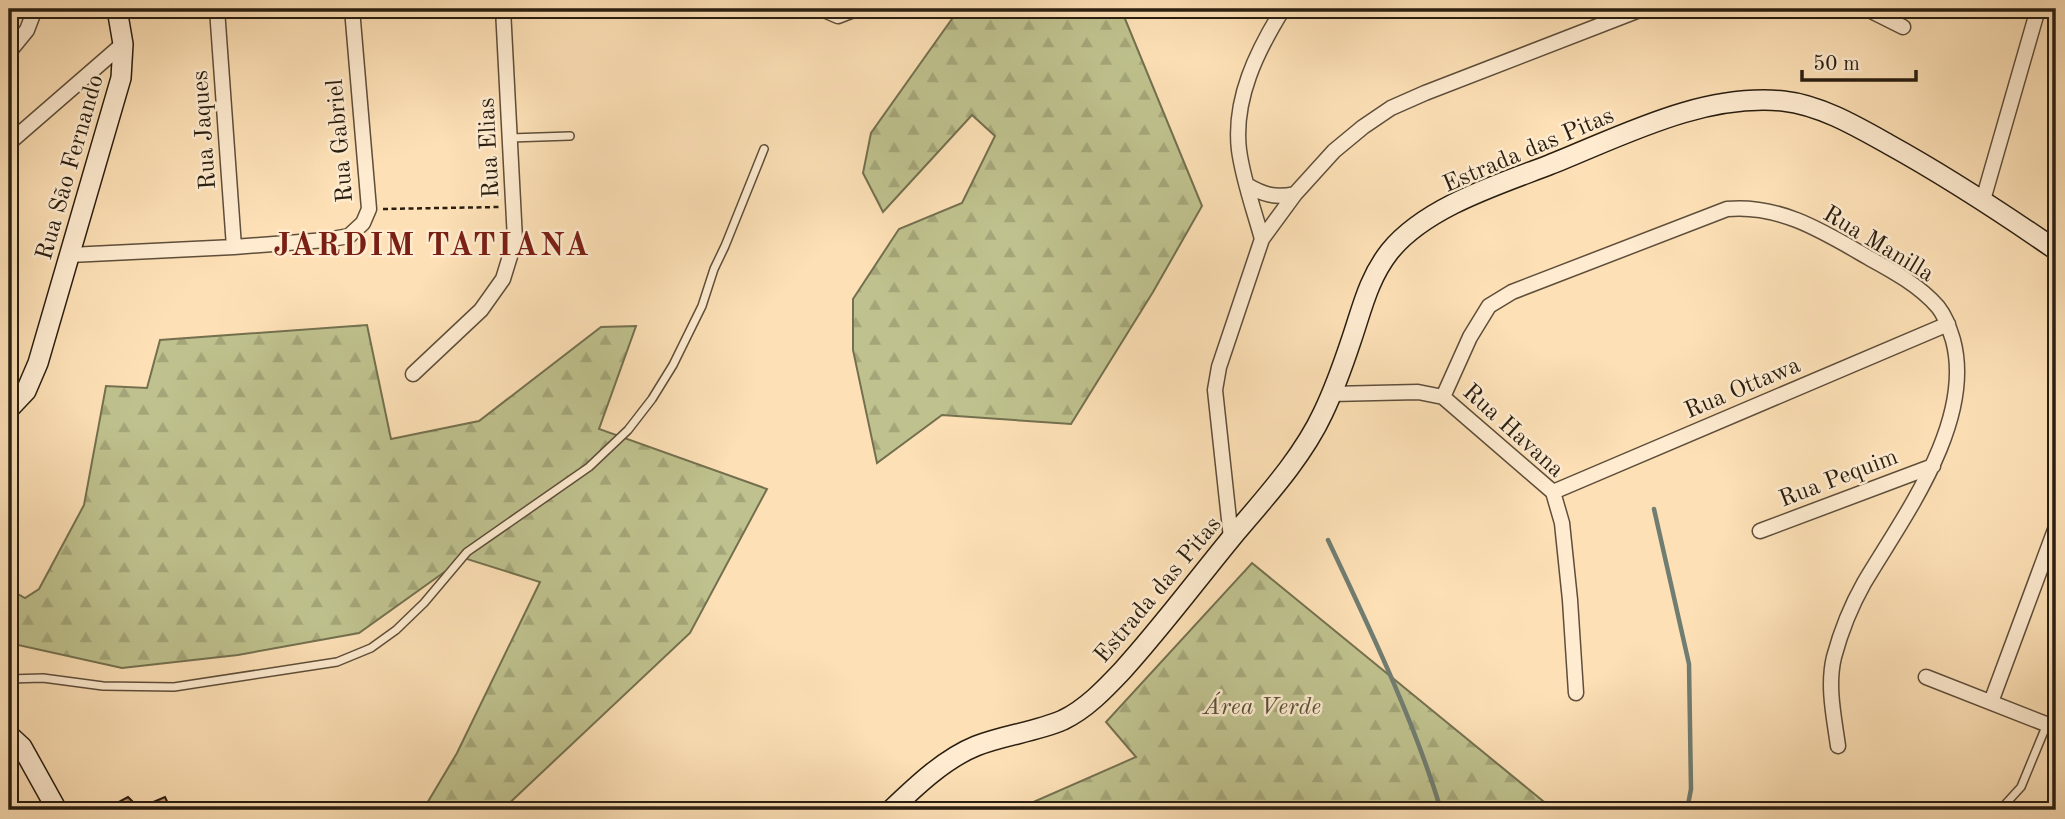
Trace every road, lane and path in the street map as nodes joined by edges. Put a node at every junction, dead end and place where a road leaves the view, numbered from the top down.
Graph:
1 (35, 9) edge
2 (117, 9) edge
3 (217, 9) edge
4 (352, 9) edge
5 (503, 9) edge
6 (822, 9) edge
7 (856, 9) edge
8 (1283, 9) edge
9 (1642, 9) edge
10 (1867, 9) edge
11 (2038, 9) edge
12 (1903, 27) dead end
13 (123, 44) junction
14 (9, 52) edge
15 (570, 136) dead end
16 (509, 138) junction
17 (9, 143) edge
18 (764, 149) dead end
19 (1247, 185) junction
20 (1295, 194) junction
21 (1983, 200) junction
22 (514, 207) junction
23 (369, 209) junction
24 (1262, 239) junction
25 (234, 247) junction
26 (2056, 250) edge
27 (70, 256) junction
28 (1948, 324) junction
29 (413, 374) dead end
30 (1331, 394) junction
31 (1443, 397) junction
32 (9, 409) edge
33 (1933, 466) junction
34 (1553, 492) junction
35 (2056, 527) edge
36 (1760, 531) dead end
37 (1231, 538) junction
38 (1926, 677) dead end
39 (9, 679) edge
40 (1576, 693) dead end
41 (1990, 702) junction
42 (2052, 726) edge
43 (9, 735) edge
44 (1838, 746) dead end
45 (18, 755) edge
46 (900, 808) edge
47 (57, 810) edge
48 (2000, 810) edge

1 - 14 street
2 - 13 main road, Rua São Fernando
3 - 25 street, Rua Jaques
4 - 23 street, Rua Gabriel
5 - 16 street, Rua Elias
6 - 7 street
8 - 19 street
9 - 20 street
10 - 12 street
11 - 21 street
13 - 17 street
13 - 27 main road, Rua São Fernando
15 - 16 lane
16 - 22 street, Rua Elias
18 - 39 lane
19 - 20 street
19 - 24 street
20 - 24 street
21 - 26 main road, Estrada das Pitas
21 - 30 main road, Estrada das Pitas
22 - 23 path
22 - 29 street, Rua Elias
23 - 25 street, Rua Gabriel
24 - 37 street
25 - 27 street, Rua Gabriel
27 - 32 main road, Rua São Fernando
28 - 31 street, Rua Manilla
28 - 33 street, Rua Manilla
28 - 34 street, Rua Ottawa
30 - 31 street, Rua Havana
30 - 37 main road, Estrada das Pitas
31 - 34 street, Rua Havana
33 - 36 street, Rua Pequim
33 - 44 street, Rua Manilla
34 - 40 street, Rua Havana
35 - 41 street
37 - 46 main road, Estrada das Pitas
38 - 41 street
41 - 42 street
42 - 48 lane
43 - 45 main road
45 - 47 main road

